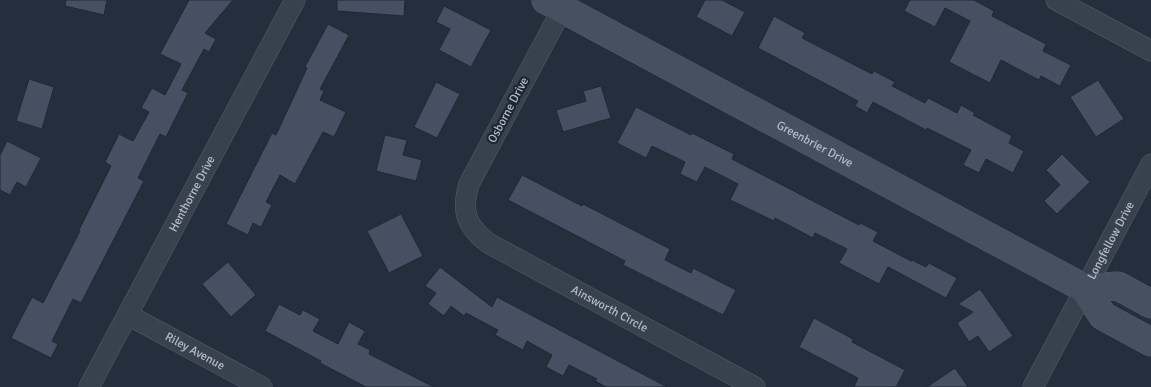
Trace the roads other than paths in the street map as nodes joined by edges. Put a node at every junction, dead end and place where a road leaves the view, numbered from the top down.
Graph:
1 (295, 0) edge
2 (1056, 0) edge
3 (558, 3) edge
4 (1151, 51) edge
5 (1151, 164) edge
6 (470, 224) joint
7 (1084, 288) junction
8 (1151, 304) edge
9 (128, 315) junction
10 (1151, 342) edge
11 (89, 387) edge
12 (262, 387) edge
13 (755, 387) edge
14 (1033, 387) edge

1 - 9 street, Henthorne Drive
2 - 4 street
3 - 6 street, Osborne Drive
3 - 7 street, Greenbrier Drive
5 - 7 street, Longfellow Drive
6 - 13 street, Ainsworth Circle
7 - 8 street
7 - 10 street, Greenbrier Drive
7 - 14 street
9 - 11 street, Henthorne Drive
9 - 12 street, Riley Avenue

